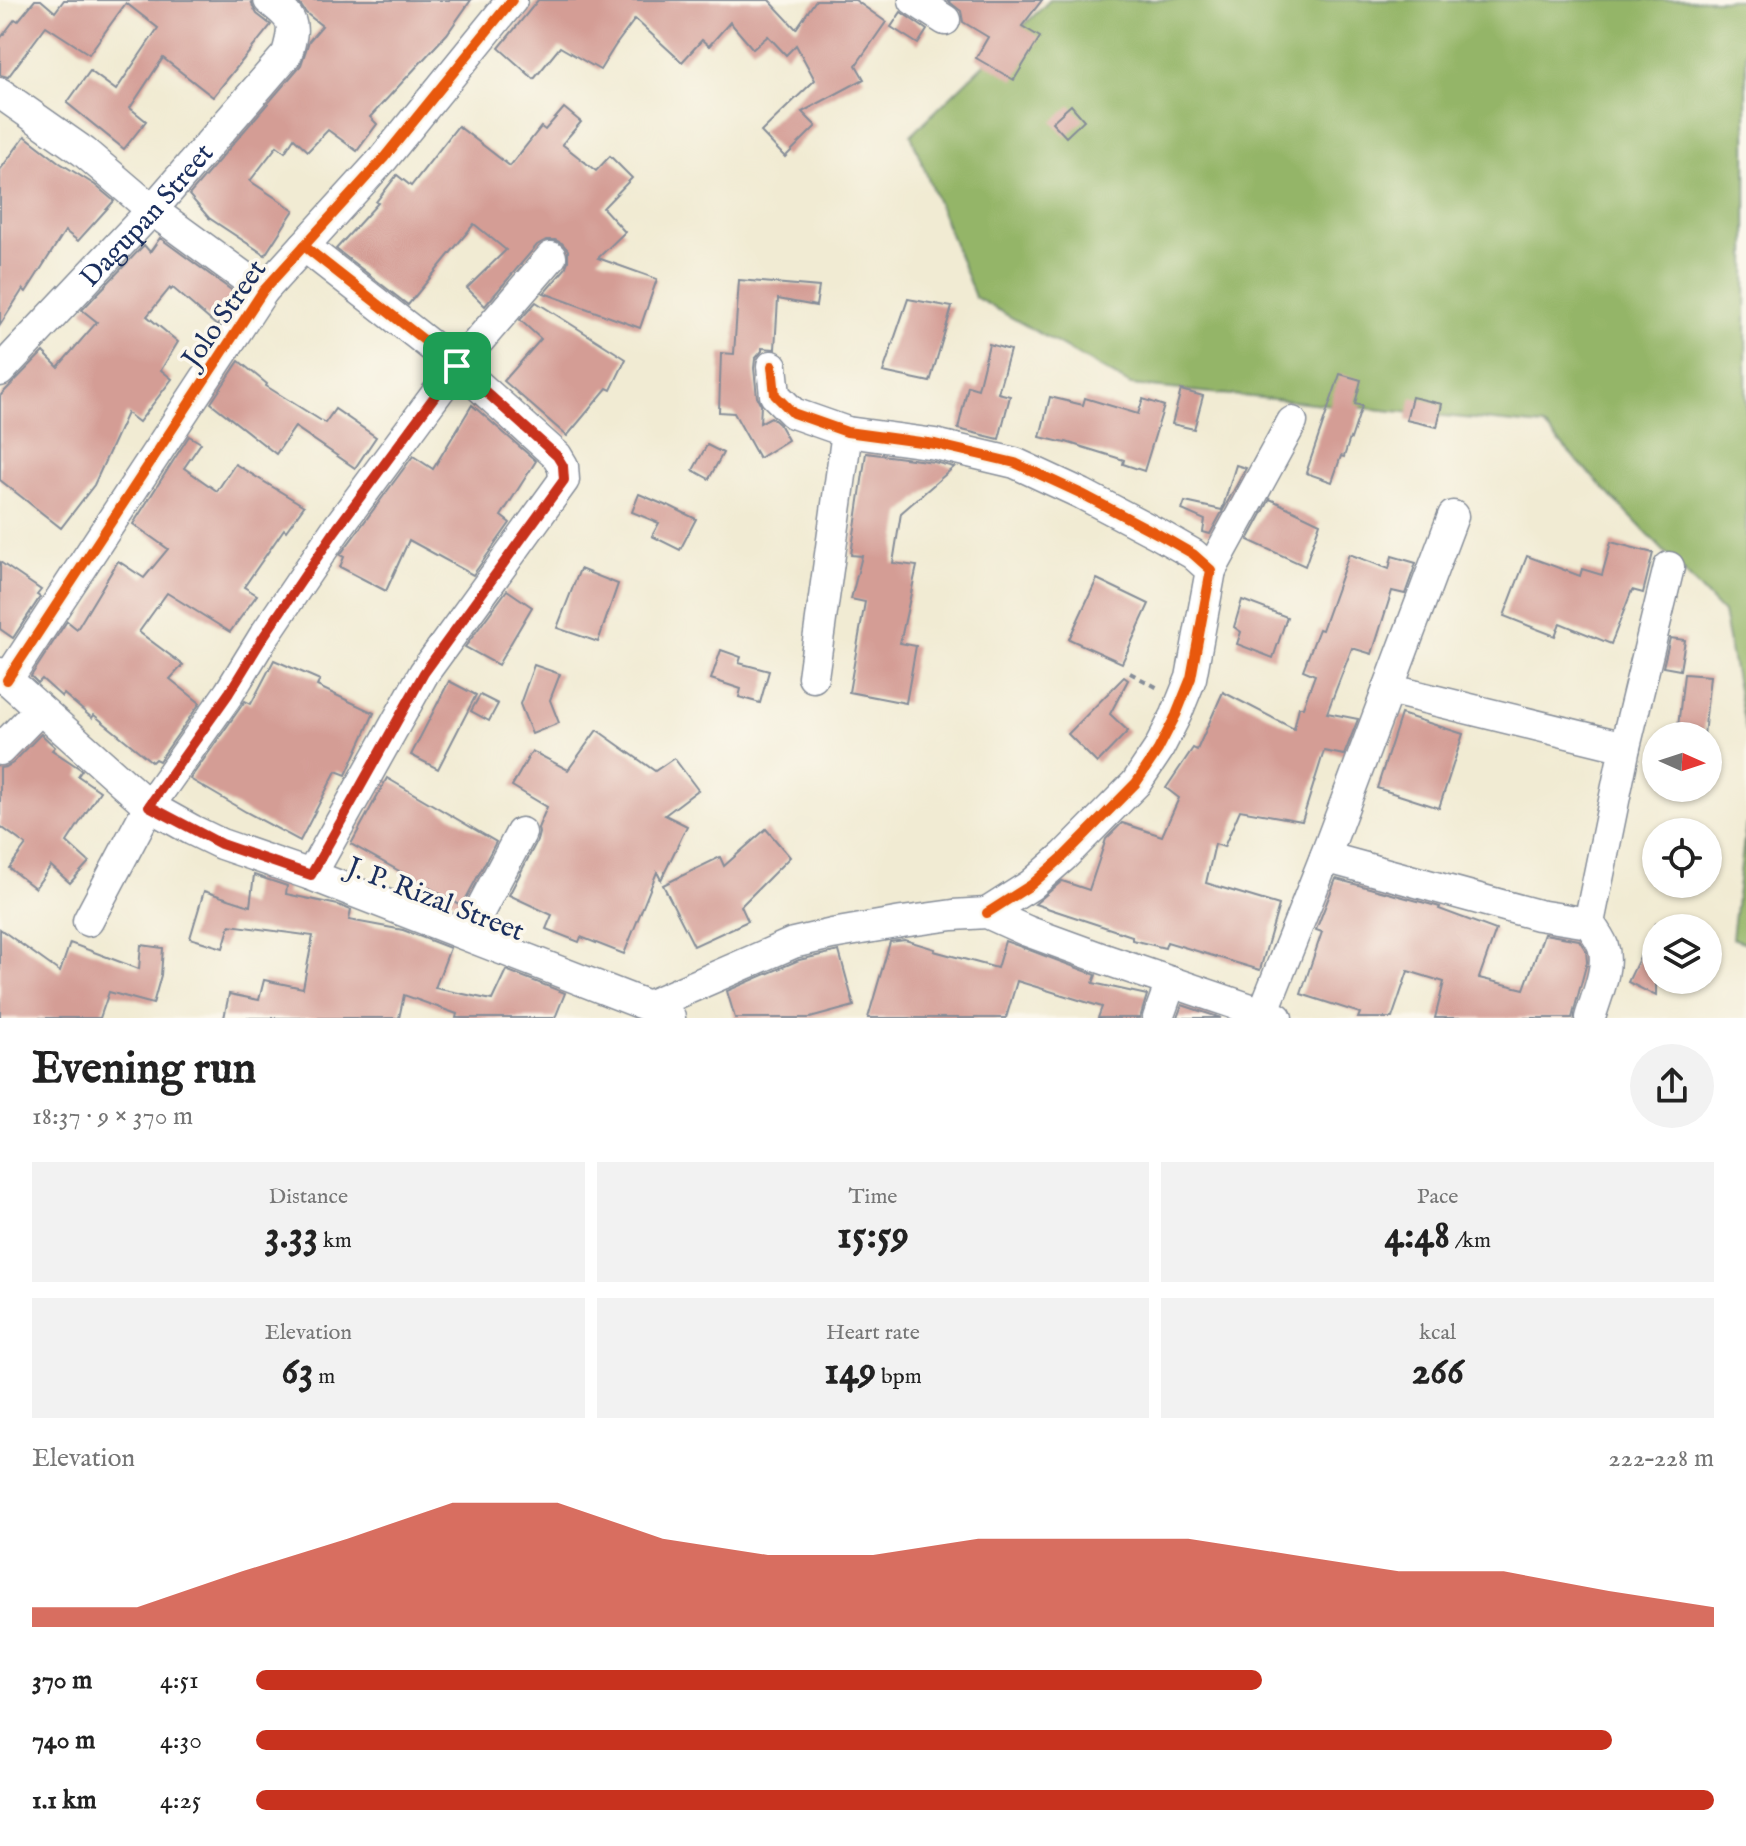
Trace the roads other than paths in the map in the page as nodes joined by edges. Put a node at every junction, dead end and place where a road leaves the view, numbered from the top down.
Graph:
1 (269, 0) edge
2 (512, 0) edge
3 (914, 0) edge
4 (945, 20) dead end
5 (0, 93) edge
6 (152, 210) junction
7 (304, 246) junction
8 (551, 257) dead end
9 (263, 291) junction
10 (457, 366) junction
11 (772, 366) dead end
12 (0, 371) edge
13 (1292, 422) dead end
14 (847, 432) junction
15 (1453, 516) dead end
16 (1669, 567) dead end
17 (1211, 570) junction
18 (4, 676) edge
19 (813, 677) dead end
20 (1388, 689) junction
21 (40, 709) junction
22 (1625, 747) junction
23 (0, 750) edge
24 (149, 806) junction
25 (521, 833) dead end
26 (1325, 857) junction
27 (311, 875) junction
28 (987, 913) junction
29 (88, 921) dead end
30 (1589, 923) junction
31 (467, 935) junction
32 (1171, 982) junction
33 (659, 1012) edge
34 (1270, 1016) edge
35 (1158, 1018) edge
36 (1590, 1018) edge

1 - 6 street, Dagupan Street
2 - 7 street, Jolo Street
3 - 4 street
5 - 6 street
6 - 9 street
6 - 12 street, Dagupan Street
7 - 9 street, Jolo Street
7 - 10 street
8 - 10 street
9 - 18 street, Jolo Street
10 - 24 street
10 - 27 street
11 - 14 street
13 - 17 street
14 - 17 street
14 - 19 street
15 - 20 street
16 - 22 street
17 - 28 street
18 - 21 street, J. P. Rizal Street
20 - 22 street
20 - 26 street
21 - 23 street
21 - 24 street, J. P. Rizal Street
22 - 30 street
24 - 27 street, J. P. Rizal Street
24 - 29 street
25 - 31 street
26 - 30 street
26 - 34 street
27 - 31 street, J. P. Rizal Street
28 - 32 street
28 - 33 street
30 - 36 street
31 - 33 street, J. P. Rizal Street
32 - 34 street
32 - 35 street

